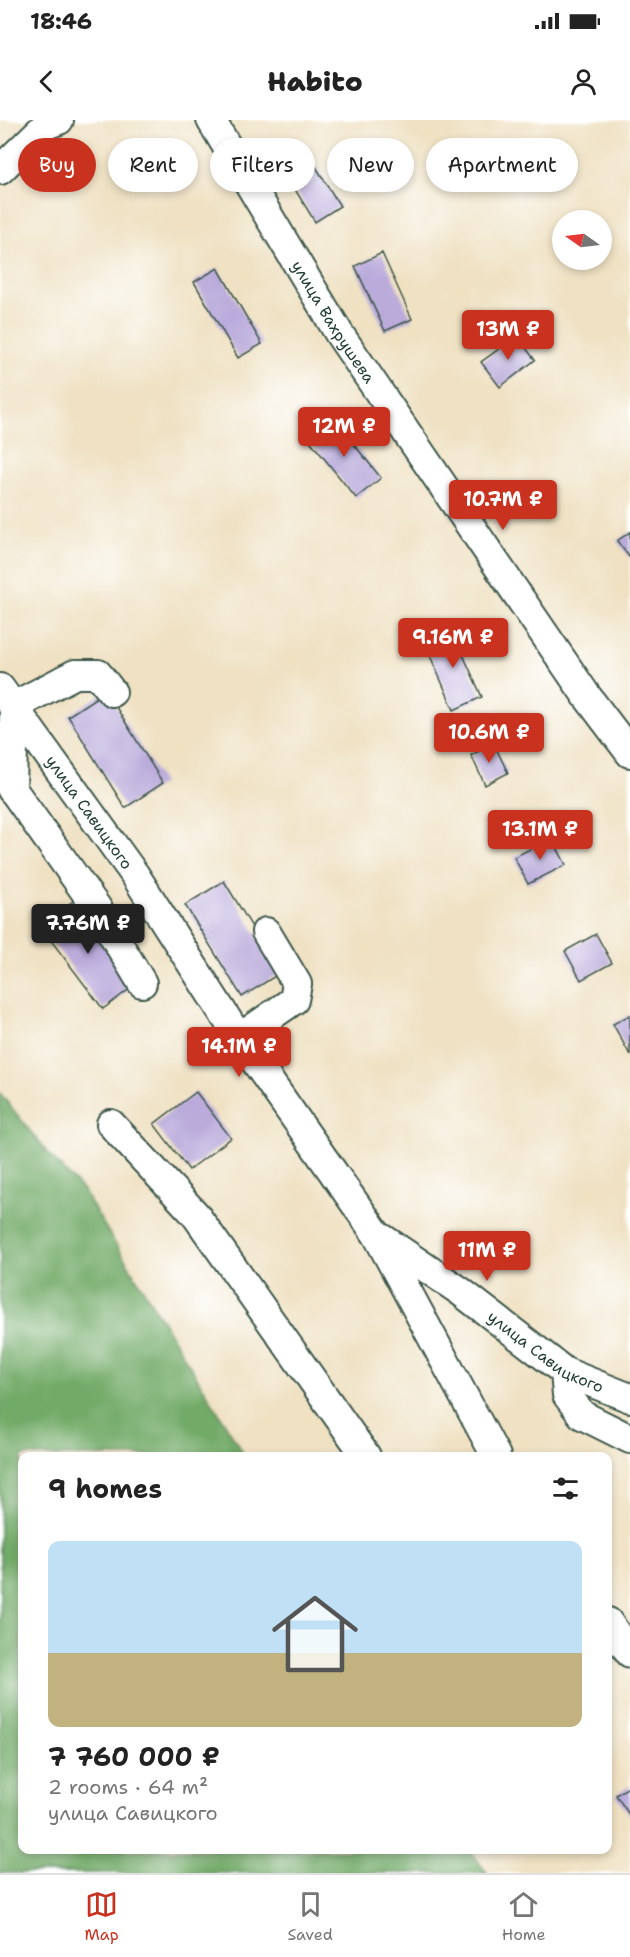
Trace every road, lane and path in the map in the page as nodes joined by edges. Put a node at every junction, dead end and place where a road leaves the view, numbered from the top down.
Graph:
1 (211, 120) edge
2 (49, 122) edge
3 (0, 170) edge
4 (112, 692) dead end
5 (7, 697) edge
6 (630, 753) edge
7 (6, 781) edge
8 (266, 932) dead end
9 (142, 983) dead end
10 (239, 1038) junction
11 (111, 1124) dead end
12 (377, 1235) junction
13 (565, 1372) junction
14 (630, 1398) edge
15 (630, 1439) edge
16 (363, 1452) edge
17 (494, 1452) edge
18 (612, 1628) edge
19 (630, 1653) edge

1 - 6 street, улица Вахрушева
2 - 3 street
4 - 5 street
5 - 7 street
5 - 10 street, улица Савицкого
7 - 9 street
8 - 10 street
10 - 12 street, улица Савицкого
11 - 16 street
12 - 13 street, улица Савицкого
12 - 17 street, улица Савицкого
13 - 14 street, улица Савицкого
13 - 15 street
18 - 19 street

